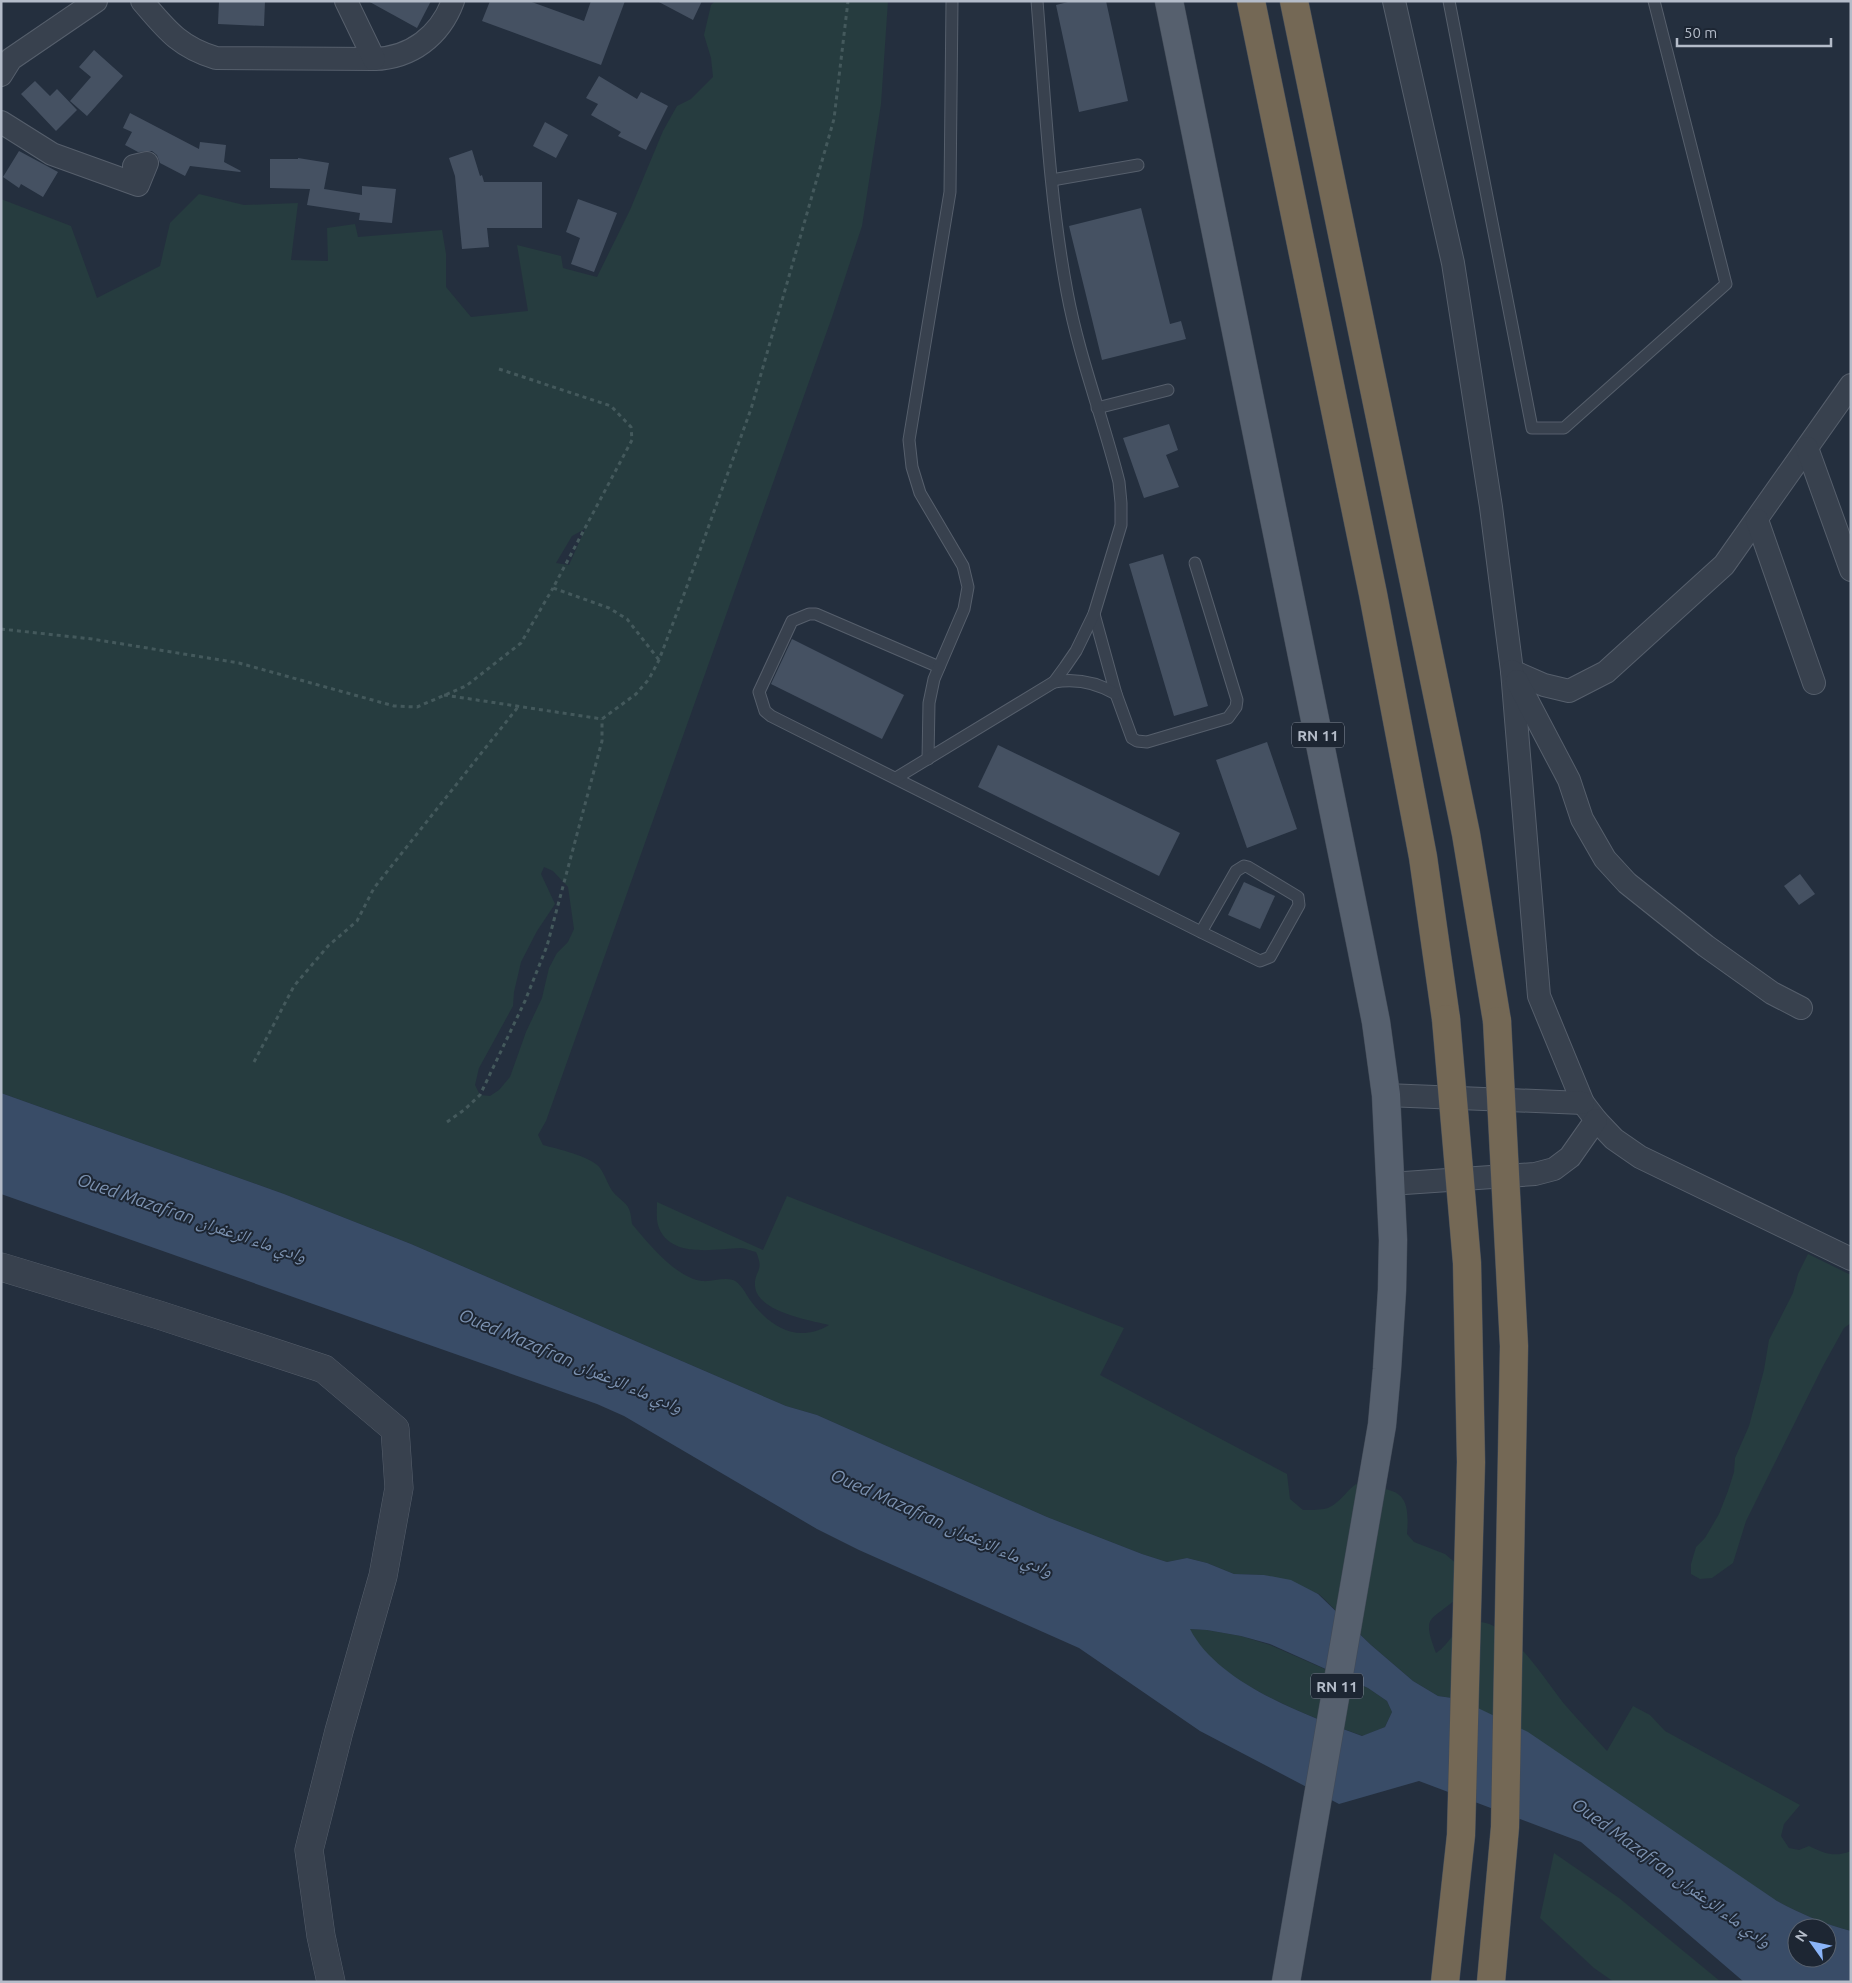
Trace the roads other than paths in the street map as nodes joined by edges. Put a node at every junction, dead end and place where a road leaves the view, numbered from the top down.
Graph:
1 (96, 1) edge
2 (142, 1) edge
3 (346, 1) edge
4 (453, 1) edge
5 (952, 1) edge
6 (1037, 1) edge
7 (1169, 1) edge
8 (1251, 1) edge
9 (1294, 1) edge
10 (1394, 1) edge
11 (1449, 1) edge
12 (1654, 1) edge
13 (374, 59) junction
14 (1, 76) edge
15 (1, 122) edge
16 (1138, 165) dead end
17 (134, 166) dead end
18 (1052, 180) junction
19 (1851, 386) edge
20 (1168, 390) dead end
21 (1097, 408) junction
22 (1807, 448) junction
23 (1757, 520) junction
24 (1195, 563) dead end
25 (1851, 570) edge
26 (1094, 614) junction
27 (939, 667) junction
28 (1512, 671) junction
29 (1054, 682) junction
30 (1814, 683) dead end
31 (1116, 694) junction
32 (928, 759) junction
33 (896, 778) junction
34 (1201, 932) junction
35 (1801, 1008) dead end
36 (1386, 1095) junction
37 (1590, 1112) junction
38 (1390, 1184) junction
39 (1851, 1259) edge
40 (1, 1267) edge
41 (331, 1982) edge
42 (1286, 1982) edge
43 (1445, 1982) edge
44 (1491, 1982) edge

1 - 14 street
2 - 13 street
3 - 13 street
4 - 13 street
5 - 27 lane
6 - 18 lane
7 - 36 main road, RN 11
8 - 43 highway, bridge
9 - 44 highway, bridge
10 - 28 street
11 - 12 lane
15 - 17 street
16 - 18 lane
18 - 21 lane
19 - 22 street
20 - 21 lane
21 - 26 lane
22 - 23 street
22 - 25 street
23 - 28 street
23 - 30 street
24 - 31 lane
26 - 29 lane
26 - 31 lane
27 - 32 lane
27 - 33 lane
28 - 35 street
28 - 37 street
29 - 31 lane
29 - 32 lane
32 - 33 lane
33 - 34 lane
34 - 34 lane
36 - 37 street
36 - 38 main road, RN 11
37 - 38 street
37 - 39 street
38 - 42 main road, RN 11
40 - 41 street

